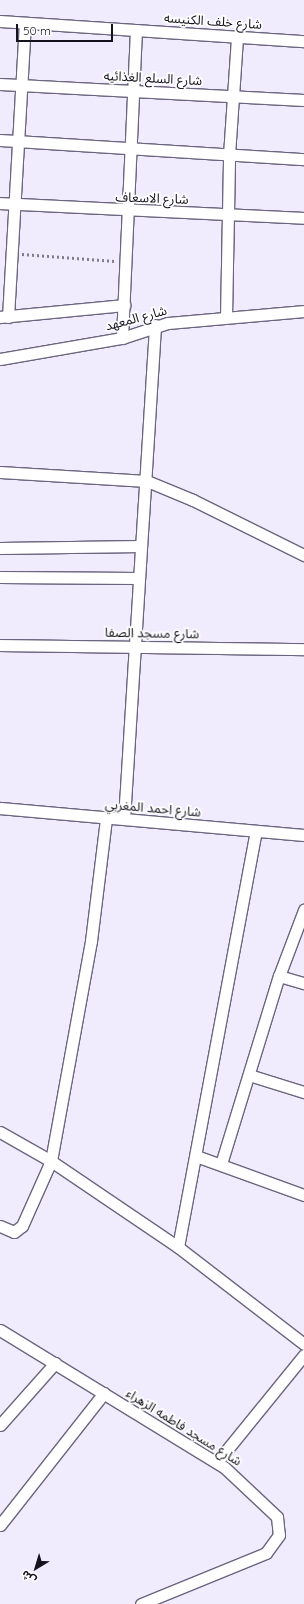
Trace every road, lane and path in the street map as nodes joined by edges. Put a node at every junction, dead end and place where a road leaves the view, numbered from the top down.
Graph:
1 (0, 21) edge
2 (25, 23) junction
3 (136, 30) junction
4 (237, 37) junction
5 (304, 41) edge
6 (0, 84) edge
7 (21, 85) junction
8 (133, 91) junction
9 (232, 96) junction
10 (304, 100) edge
11 (0, 140) edge
12 (16, 142) junction
13 (130, 150) junction
14 (229, 155) junction
15 (304, 159) edge
16 (0, 203) edge
17 (12, 204) junction
18 (128, 212) junction
19 (226, 215) junction
20 (304, 218) edge
21 (10, 253) junction
22 (126, 262) junction
23 (5, 278) edge
24 (124, 305) junction
25 (304, 311) edge
26 (4, 317) edge
27 (226, 317) junction
28 (155, 326) junction
29 (122, 338) junction
30 (0, 359) edge
31 (0, 472) edge
32 (147, 481) junction
33 (141, 546) junction
34 (0, 548) edge
35 (304, 555) edge
36 (0, 577) edge
37 (138, 578) junction
38 (0, 645) edge
39 (135, 647) junction
40 (304, 649) edge
41 (0, 808) edge
42 (106, 818) junction
43 (124, 819) junction
44 (256, 831) junction
45 (304, 835) edge
46 (304, 910) edge
47 (279, 976) junction
48 (304, 983) edge
49 (249, 1075) junction
50 (304, 1092) edge
51 (0, 1132) edge
52 (196, 1156) junction
53 (51, 1162) junction
54 (221, 1164) junction
55 (304, 1195) edge
56 (0, 1226) edge
57 (178, 1248) junction
58 (2, 1334) edge
59 (304, 1344) edge
60 (304, 1355) edge
61 (55, 1363) junction
62 (104, 1393) junction
63 (0, 1425) edge
64 (217, 1462) junction
65 (0, 1525) edge
66 (141, 1604) edge

1 - 2 street, شارع خلف الكنيسه
2 - 3 street, شارع خلف الكنيسه
2 - 7 street
3 - 4 street, شارع خلف الكنيسه
3 - 8 street
4 - 5 street, شارع خلف الكنيسه
4 - 9 street
6 - 7 street, شارع السلع الغذائيه
7 - 8 street, شارع السلع الغذائيه
7 - 12 street
8 - 9 street, شارع السلع الغذائيه
8 - 13 street
9 - 10 street, شارع السلع الغذائيه
9 - 14 street
11 - 12 street
12 - 13 street
12 - 17 street
13 - 14 street
13 - 18 street
14 - 15 street
14 - 19 street
16 - 17 street, شارع الاسعاف
17 - 18 street, شارع الاسعاف
17 - 21 street
18 - 19 street, شارع الاسعاف
18 - 22 street
19 - 20 street, شارع الاسعاف
19 - 27 street
21 - 22 path
21 - 23 street
22 - 24 street
23 - 26 street
24 - 26 street
24 - 29 street
25 - 27 street, شارع المعهد
27 - 28 street, شارع المعهد
28 - 29 street, شارع المعهد
28 - 32 street
29 - 30 street, شارع المعهد
31 - 32 street
32 - 33 street
32 - 35 street
33 - 34 street
33 - 37 street
36 - 37 street
37 - 39 street
38 - 39 street, شارع مسجد الصفا
39 - 40 street, شارع مسجد الصفا
39 - 43 street
41 - 42 street, شارع احمد المغربي
42 - 43 street, شارع احمد المغربي
42 - 53 street
43 - 44 street, شارع احمد المغربي
44 - 45 street, شارع احمد المغربي
44 - 52 street
46 - 47 street
47 - 48 street
47 - 49 street
49 - 50 street
49 - 54 street
51 - 53 street
52 - 54 street
52 - 57 street
53 - 56 street
53 - 57 street
54 - 55 street
57 - 59 street
58 - 61 street, شارع مسجد فاطمه الزهراء
60 - 64 street
61 - 62 street, شارع مسجد فاطمه الزهراء
61 - 63 street
62 - 64 street, شارع مسجد فاطمه الزهراء
62 - 65 street
64 - 66 street, شارع مسجد فاطمه الزهراء

